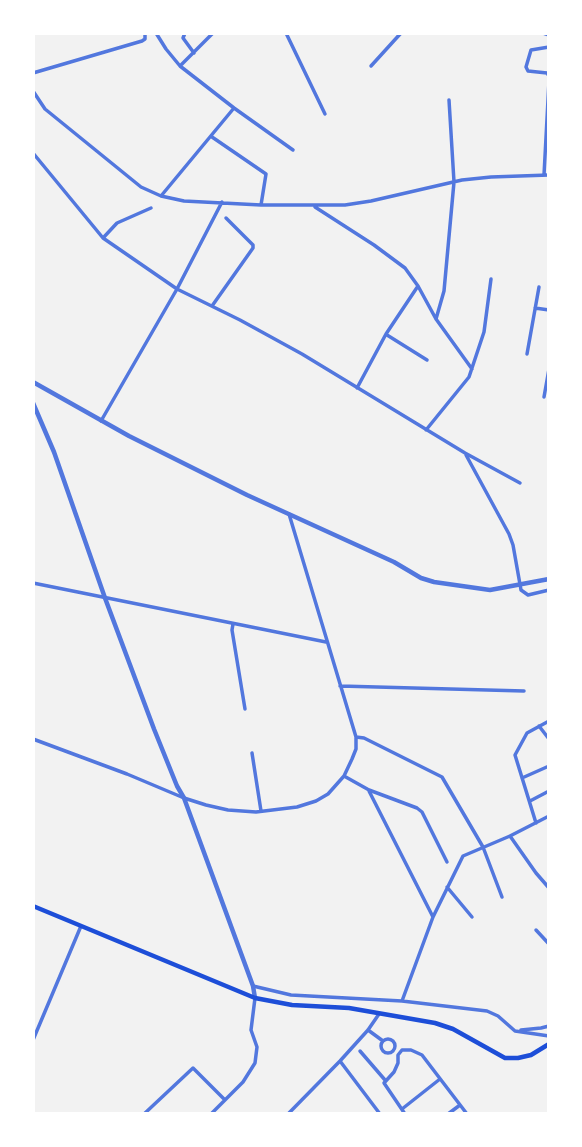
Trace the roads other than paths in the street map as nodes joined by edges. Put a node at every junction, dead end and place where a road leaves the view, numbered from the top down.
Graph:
1 (145, 33) edge
2 (156, 33) edge
3 (185, 33) edge
4 (213, 33) edge
5 (286, 33) edge
6 (401, 33) edge
7 (543, 33) edge
8 (549, 35) edge
9 (549, 47) edge
10 (194, 53) junction
11 (371, 65) dead end
12 (180, 66) junction
13 (33, 73) edge
14 (549, 78) edge
15 (33, 91) edge
16 (449, 100) dead end
17 (234, 108) junction
18 (324, 114) dead end
19 (212, 137) junction
20 (293, 150) dead end
21 (33, 153) edge
22 (546, 175) edge
23 (454, 182) junction
24 (162, 196) junction
25 (222, 202) junction
26 (261, 205) junction
27 (313, 206) junction
28 (151, 208) dead end
29 (226, 218) dead end
30 (103, 237) junction
31 (491, 279) dead end
32 (418, 286) junction
33 (539, 287) dead end
34 (177, 289) junction
35 (212, 306) junction
36 (535, 308) junction
37 (549, 310) edge
38 (436, 319) junction
39 (386, 334) junction
40 (527, 354) dead end
41 (427, 360) dead end
42 (472, 369) junction
43 (549, 369) edge
44 (33, 383) edge
45 (41, 387) junction
46 (358, 388) junction
47 (33, 390) edge
48 (544, 397) dead end
49 (33, 403) edge
50 (36, 416) edge
51 (101, 421) junction
52 (426, 429) junction
53 (465, 453) junction
54 (520, 483) dead end
55 (289, 514) junction
56 (549, 579) edge
57 (33, 583) edge
58 (520, 584) junction
59 (549, 590) edge
60 (105, 598) junction
61 (233, 624) junction
62 (327, 642) junction
63 (340, 686) junction
64 (524, 691) dead end
65 (245, 709) dead end
66 (549, 721) edge
67 (539, 726) junction
68 (356, 737) junction
69 (33, 739) edge
70 (549, 739) edge
71 (252, 753) dead end
72 (549, 766) edge
73 (344, 776) junction
74 (522, 778) junction
75 (369, 790) junction
76 (549, 791) edge
77 (184, 798) junction
78 (530, 801) junction
79 (261, 811) junction
80 (549, 816) edge
81 (536, 823) junction
82 (510, 836) junction
83 (483, 847) junction
84 (447, 862) dead end
85 (447, 887) junction
86 (549, 888) edge
87 (502, 897) dead end
88 (33, 906) edge
89 (433, 917) junction
90 (472, 917) dead end
91 (81, 926) junction
92 (537, 930) dead end
93 (549, 944) edge
94 (253, 986) junction
95 (255, 998) junction
96 (359, 999) junction
97 (402, 1001) junction
98 (359, 1010) junction
99 (379, 1014) junction
100 (549, 1026) edge
101 (368, 1030) junction
102 (515, 1031) junction
103 (549, 1036) edge
104 (33, 1040) edge
105 (383, 1041) junction
106 (549, 1044) edge
107 (393, 1050) junction
108 (360, 1051) dead end
109 (399, 1053) junction
110 (340, 1061) junction
111 (440, 1079) junction
112 (385, 1080) junction
113 (225, 1100) junction
114 (460, 1105) junction
115 (403, 1112) edge
116 (144, 1114) edge
117 (211, 1114) edge
118 (288, 1114) edge
119 (380, 1114) edge
120 (449, 1114) edge
121 (467, 1114) edge

1 - 13 street
2 - 12 street
3 - 10 street
4 - 10 street
5 - 18 street
6 - 11 street
7 - 8 street
9 - 14 street
10 - 12 street
12 - 17 street
14 - 22 street
15 - 24 street
16 - 23 street
17 - 19 street
17 - 20 street
19 - 24 street
19 - 26 street
21 - 30 street
22 - 23 street
23 - 27 street
23 - 38 street
24 - 25 street
25 - 26 street
25 - 34 street
26 - 27 street
27 - 32 street
28 - 30 street
29 - 35 street
30 - 34 street
31 - 42 street
32 - 38 street
32 - 39 street
33 - 36 street
34 - 35 street
34 - 51 street
35 - 46 street
36 - 37 street
36 - 40 street
38 - 42 street
39 - 41 street
39 - 46 street
42 - 52 street
43 - 48 street
44 - 45 street
45 - 47 street
45 - 51 street
46 - 52 street
49 - 50 street
50 - 60 street
51 - 55 street
52 - 53 street
53 - 54 street
53 - 58 street
55 - 58 street
55 - 62 street
56 - 58 street
57 - 60 street
58 - 59 street
60 - 61 street
60 - 77 street
61 - 62 street
61 - 65 street
62 - 63 street
63 - 64 street
63 - 68 street
66 - 67 street
67 - 70 street
67 - 74 street
68 - 73 street
68 - 83 street
69 - 77 street
71 - 79 street
72 - 74 street
73 - 75 street
73 - 79 street
74 - 78 street
75 - 84 street
75 - 89 street
76 - 78 street
77 - 79 street
77 - 94 street
78 - 81 street
80 - 81 street
81 - 82 street
82 - 83 street
82 - 86 street
83 - 85 street
83 - 87 street
85 - 89 street
85 - 90 street
88 - 91 main road
89 - 97 street
91 - 95 main road
91 - 104 street
92 - 93 street
94 - 95 street
94 - 96 street
95 - 98 main road
95 - 113 street
96 - 97 street
96 - 98 street
97 - 102 street
98 - 99 main road
99 - 101 street
99 - 106 main road
100 - 102 street
101 - 105 street
101 - 110 street
102 - 103 street
105 - 107 street
105 - 107 street
107 - 109 street
108 - 112 street
109 - 111 street
109 - 112 street
110 - 118 street
110 - 119 street
111 - 114 street
111 - 115 street
112 - 115 street
113 - 116 street
113 - 117 street
114 - 120 street
114 - 121 street

